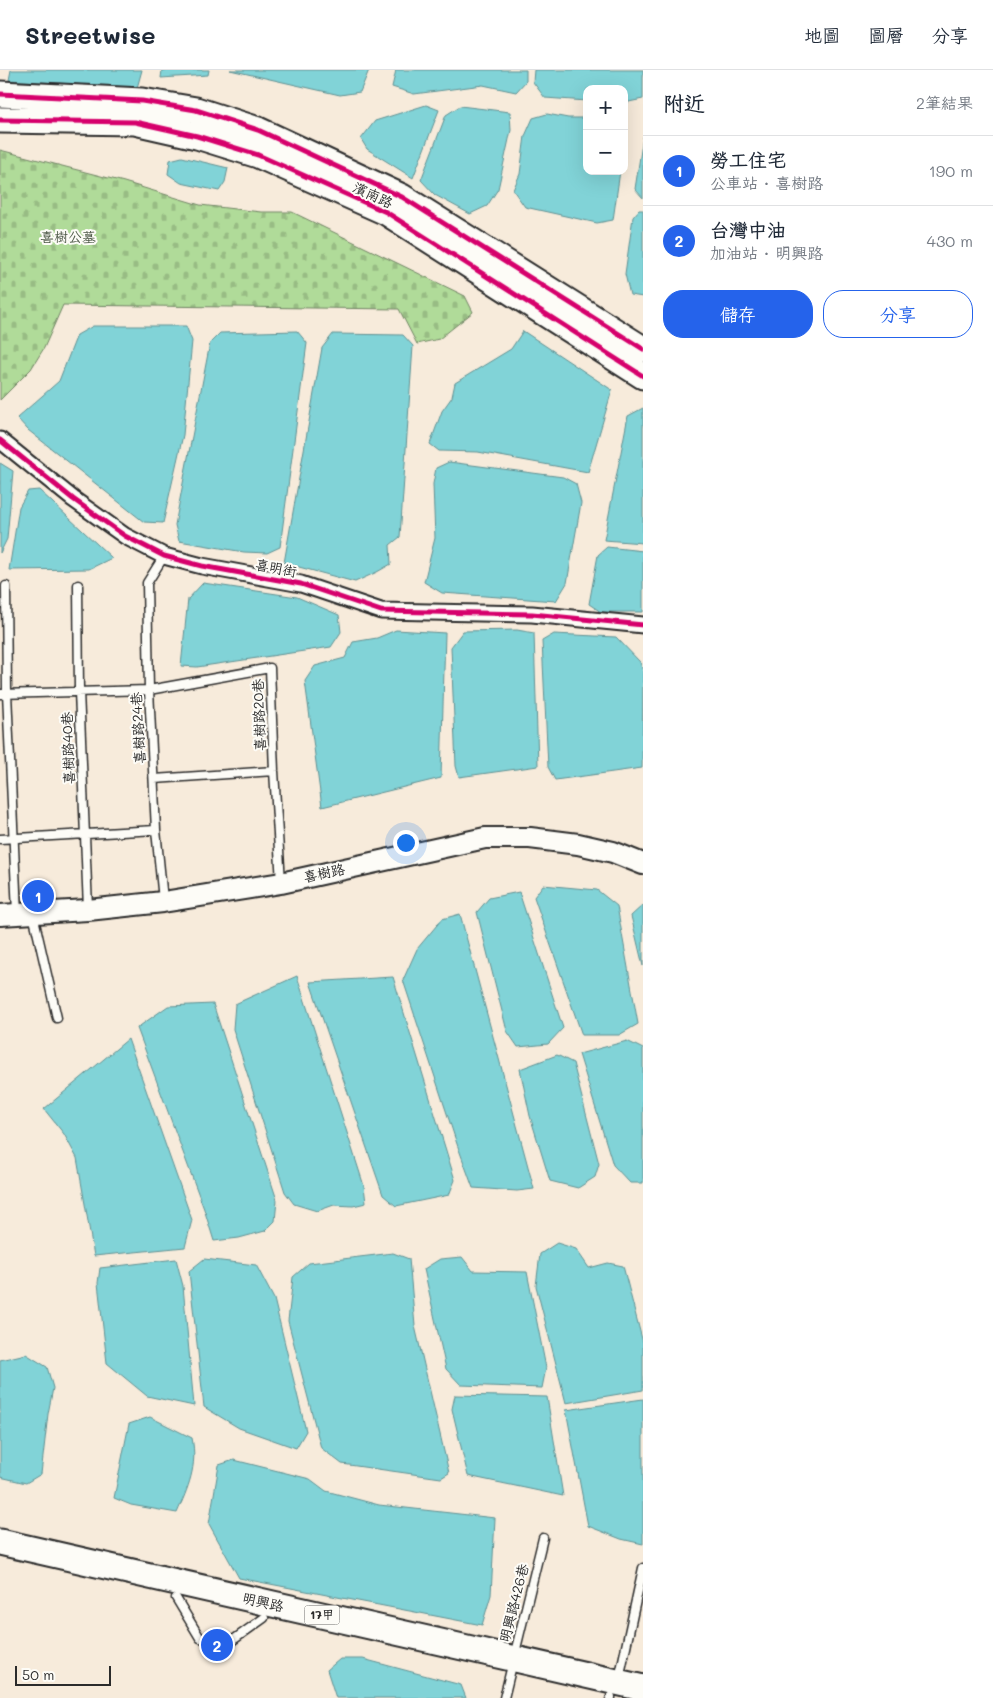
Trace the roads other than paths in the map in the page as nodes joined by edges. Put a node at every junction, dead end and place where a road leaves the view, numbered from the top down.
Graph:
1 (0, 94) edge
2 (0, 120) edge
3 (643, 349) edge
4 (643, 376) edge
5 (0, 440) edge
6 (164, 556) junction
7 (6, 586) dead end
8 (78, 586) dead end
9 (643, 625) edge
10 (149, 690) junction
11 (79, 691) junction
12 (4, 694) edge
13 (274, 771) junction
14 (154, 779) junction
15 (156, 830) junction
16 (84, 835) junction
17 (14, 838) junction
18 (0, 839) edge
19 (643, 864) edge
20 (281, 883) junction
21 (163, 902) junction
22 (88, 910) junction
23 (16, 914) edge
24 (57, 1018) dead end
25 (543, 1538) dead end
26 (0, 1542) edge
27 (0, 1558) edge
28 (643, 1568) edge
29 (176, 1598) junction
30 (264, 1618) junction
31 (511, 1666) junction
32 (643, 1688) edge
33 (614, 1694) edge
34 (504, 1698) edge

1 - 3 main road, 濱南路
2 - 4 main road, 濱南路
5 - 6 street, 喜明街
6 - 9 street, 喜明街
6 - 10 lane, 喜樹路24巷
7 - 12 lane
8 - 11 lane, 喜樹路40巷
10 - 11 lane
10 - 13 lane, 喜樹路20巷
10 - 14 lane, 喜樹路24巷
11 - 12 lane
11 - 16 lane, 喜樹路40巷
12 - 17 lane
13 - 14 lane
13 - 20 lane, 喜樹路20巷
14 - 15 lane, 喜樹路24巷
15 - 16 lane
15 - 21 lane, 喜樹路24巷
16 - 17 lane
16 - 22 lane, 喜樹路40巷
17 - 18 lane
17 - 23 lane
19 - 20 street, 喜樹路
20 - 21 street, 喜樹路
21 - 22 street, 喜樹路
22 - 23 street, 喜樹路
23 - 24 lane
25 - 31 lane, 明興路426巷
26 - 31 main road, 明興路 / 17甲
27 - 29 main road, 明興路 / 17甲
28 - 33 lane
29 - 30 main road, 明興路 / 17甲
29 - 30 lane
30 - 31 main road, 明興路 / 17甲
31 - 33 main road, 明興路 / 17甲
31 - 34 lane, 明興路426巷
32 - 33 main road, 明興路 / 17甲

